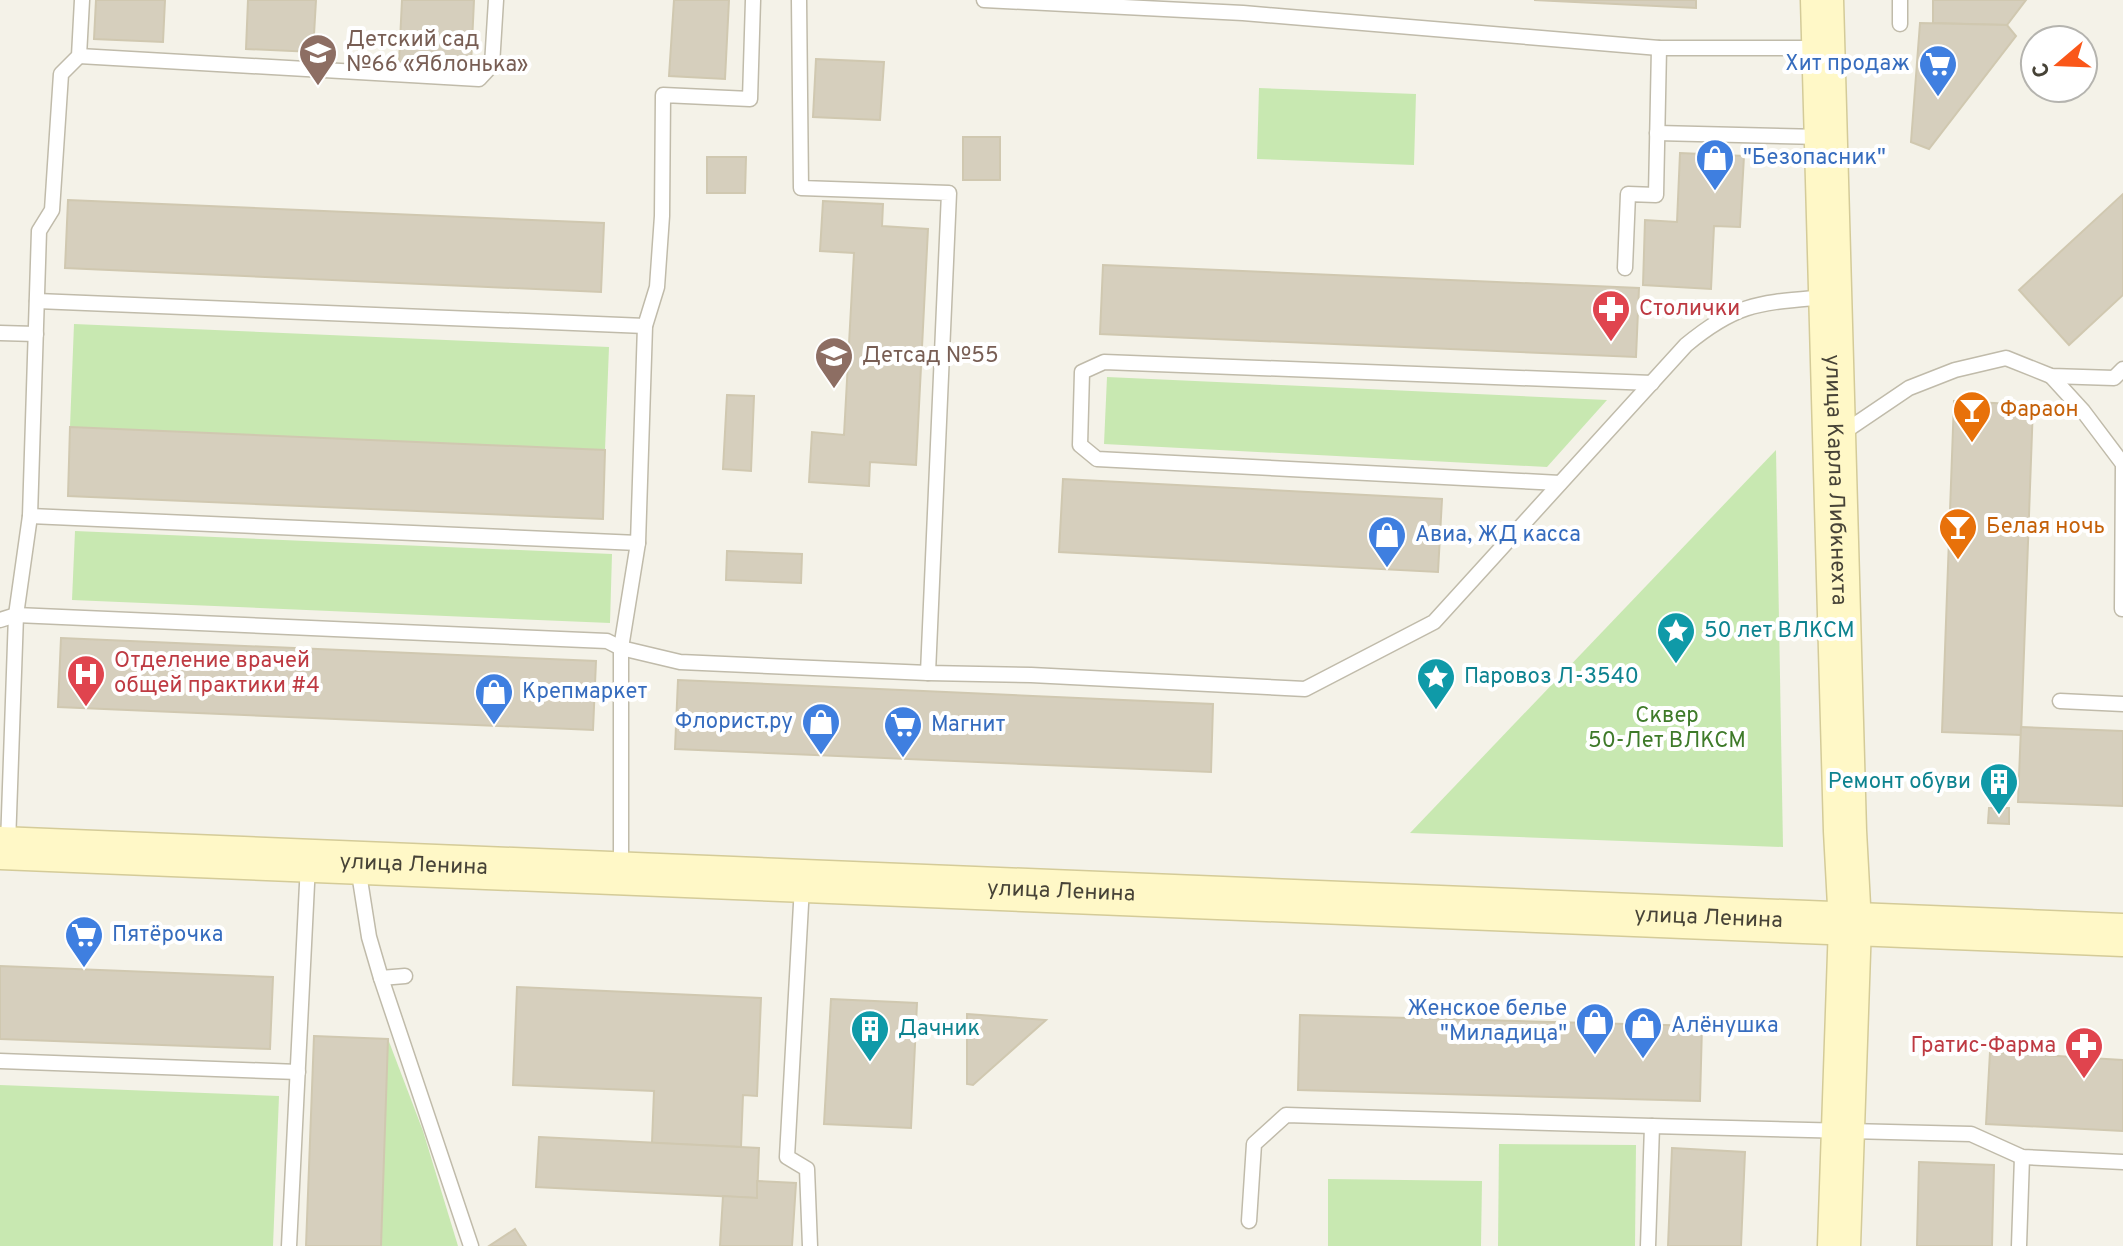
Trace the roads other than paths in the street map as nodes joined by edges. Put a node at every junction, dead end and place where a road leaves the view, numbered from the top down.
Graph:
1 (82, 0) edge
2 (496, 0) edge
3 (753, 0) edge
4 (799, 0) edge
5 (984, 0) edge
6 (1822, 0) edge
7 (1900, 0) edge
8 (1243, 7) edge
9 (1900, 24) dead end
10 (1659, 48) junction
11 (1822, 48) junction
12 (79, 56) junction
13 (1657, 133) junction
14 (1824, 137) junction
15 (1625, 268) dead end
16 (1829, 296) junction
17 (37, 301) junction
18 (645, 326) junction
19 (0, 333) edge
20 (36, 334) junction
21 (2051, 376) junction
22 (2120, 376) edge
23 (1652, 383) junction
24 (1834, 439) junction
25 (1560, 483) junction
26 (30, 516) junction
27 (638, 543) junction
28 (2122, 609) edge
29 (16, 615) junction
30 (0, 620) edge
31 (621, 648) junction
32 (928, 673) junction
33 (2060, 701) dead end
34 (2123, 704) edge
35 (4, 848) edge
36 (308, 860) junction
37 (358, 863) junction
38 (621, 874) junction
39 (802, 882) junction
40 (1850, 924) junction
41 (2123, 935) edge
42 (405, 976) dead end
43 (381, 978) junction
44 (0, 1061) edge
45 (298, 1072) junction
46 (1652, 1126) junction
47 (1843, 1130) junction
48 (2022, 1157) junction
49 (2123, 1162) edge
50 (1249, 1221) dead end
51 (289, 1246) edge
52 (471, 1246) edge
53 (810, 1246) edge
54 (1648, 1246) edge
55 (1839, 1246) edge
56 (2019, 1246) edge

1 - 12 lane
2 - 12 lane
3 - 18 lane
4 - 32 lane
5 - 8 lane
6 - 11 main road, улица Карла Либкнехта
7 - 9 lane
8 - 10 lane
10 - 11 lane
10 - 13 lane
11 - 14 main road, улица Карла Либкнехта
12 - 17 lane
13 - 14 lane
13 - 15 lane
14 - 16 main road, улица Карла Либкнехта
16 - 23 lane
16 - 24 main road, улица Карла Либкнехта
17 - 18 lane
17 - 20 lane
18 - 27 lane
19 - 20 lane
20 - 26 lane
21 - 22 lane
21 - 24 lane
21 - 28 lane
23 - 25 lane
23 - 25 lane
24 - 40 main road, улица Карла Либкнехта
25 - 32 lane
26 - 27 lane
26 - 29 lane
27 - 31 lane
29 - 30 lane
29 - 31 lane
29 - 35 lane
31 - 32 lane
31 - 38 lane
33 - 34 lane
35 - 36 main road, улица Ленина
36 - 37 main road, улица Ленина
36 - 45 lane
37 - 38 main road, улица Ленина
37 - 43 lane
38 - 39 main road, улица Ленина
39 - 40 main road, улица Ленина
39 - 53 lane
40 - 41 main road, улица Ленина
40 - 47 main road, улица Карла Либкнехта
42 - 43 lane
43 - 52 lane
44 - 45 lane
45 - 51 lane
46 - 47 lane
46 - 50 lane
46 - 54 lane
47 - 48 lane
47 - 55 main road, улица Карла Либкнехта
48 - 49 lane
48 - 56 lane

